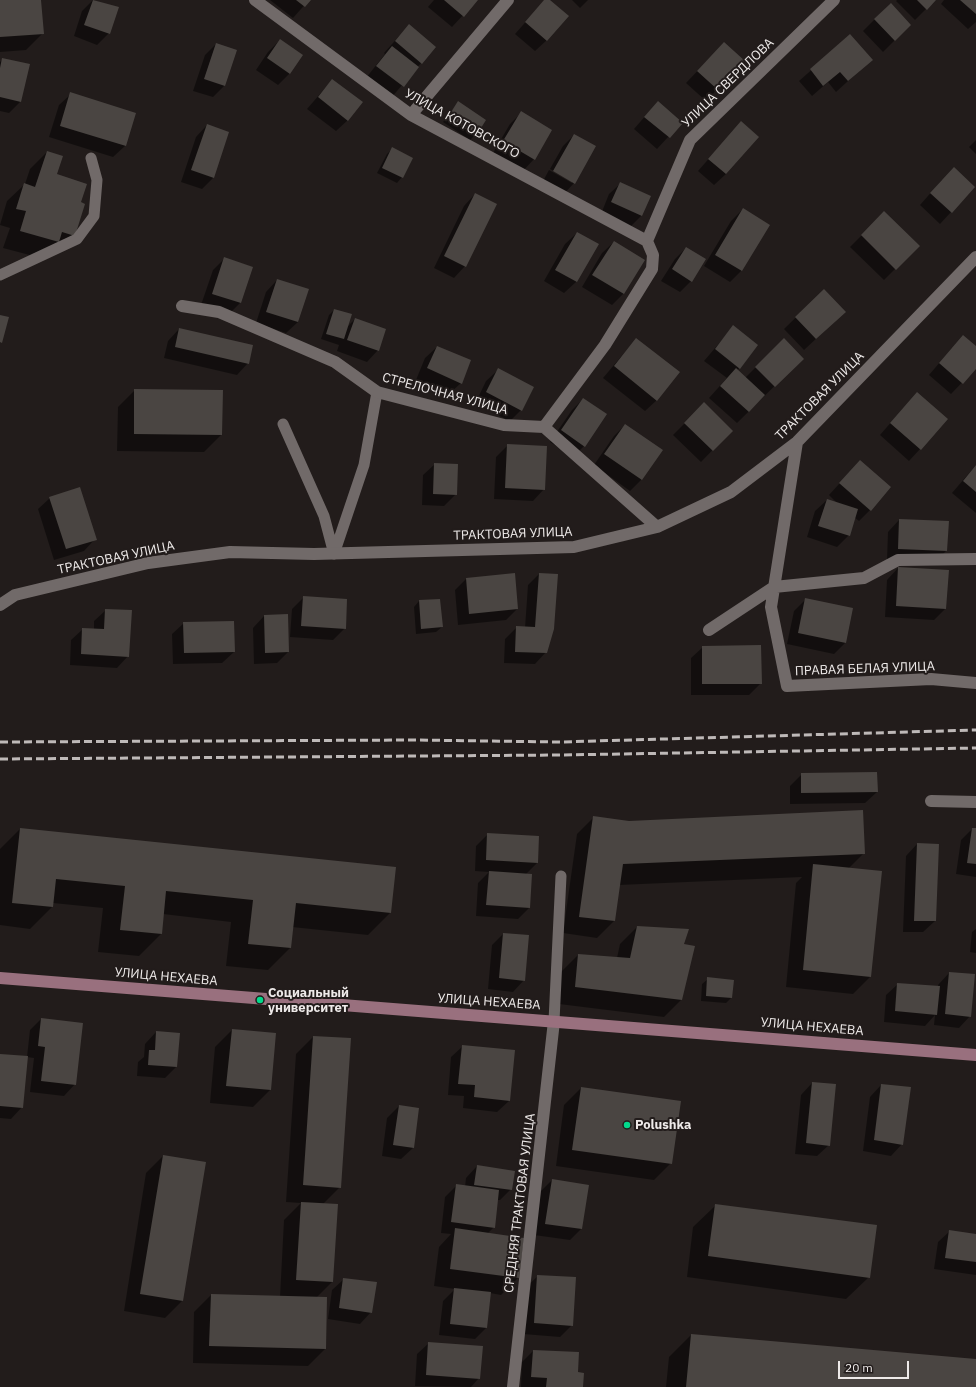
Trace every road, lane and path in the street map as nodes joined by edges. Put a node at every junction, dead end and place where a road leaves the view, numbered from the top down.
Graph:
1 (255, 0) edge
2 (508, 0) edge
3 (834, 0) edge
4 (411, 115) junction
5 (91, 158) dead end
6 (647, 241) junction
7 (976, 257) edge
8 (0, 275) edge
9 (182, 306) dead end
10 (377, 392) junction
11 (283, 424) dead end
12 (544, 427) junction
13 (797, 442) junction
14 (657, 526) junction
15 (334, 554) junction
16 (976, 559) edge
17 (774, 587) junction
18 (0, 605) edge
19 (709, 630) dead end
20 (976, 683) edge
21 (931, 801) dead end
22 (976, 802) edge
23 (560, 876) dead end
24 (0, 978) edge
25 (554, 1022) junction
26 (976, 1054) edge
27 (513, 1387) edge

1 - 4 street, УЛИЦА КОТОВСКОГО
2 - 4 street
3 - 6 street, УЛИЦА СВЕРДЛОВА
4 - 6 street, УЛИЦА КОТОВСКОГО
5 - 8 lane
6 - 12 street
7 - 13 street, ТРАКТОВАЯ УЛИЦА
9 - 10 street, СТРЕЛОЧНАЯ УЛИЦА
10 - 12 street, СТРЕЛОЧНАЯ УЛИЦА
10 - 15 lane
11 - 15 lane
12 - 14 street
13 - 14 street, ТРАКТОВАЯ УЛИЦА
13 - 17 street, ПРАВАЯ БЕЛАЯ УЛИЦА
14 - 15 street, ТРАКТОВАЯ УЛИЦА
15 - 18 street, ТРАКТОВАЯ УЛИЦА
16 - 17 street
17 - 19 street
17 - 20 street, ПРАВАЯ БЕЛАЯ УЛИЦА
21 - 22 street
23 - 25 lane
24 - 25 street, УЛИЦА НЕХАЕВА
25 - 26 street, УЛИЦА НЕХАЕВА
25 - 27 street, СРЕДНЯЯ ТРАКТОВАЯ УЛИЦА

